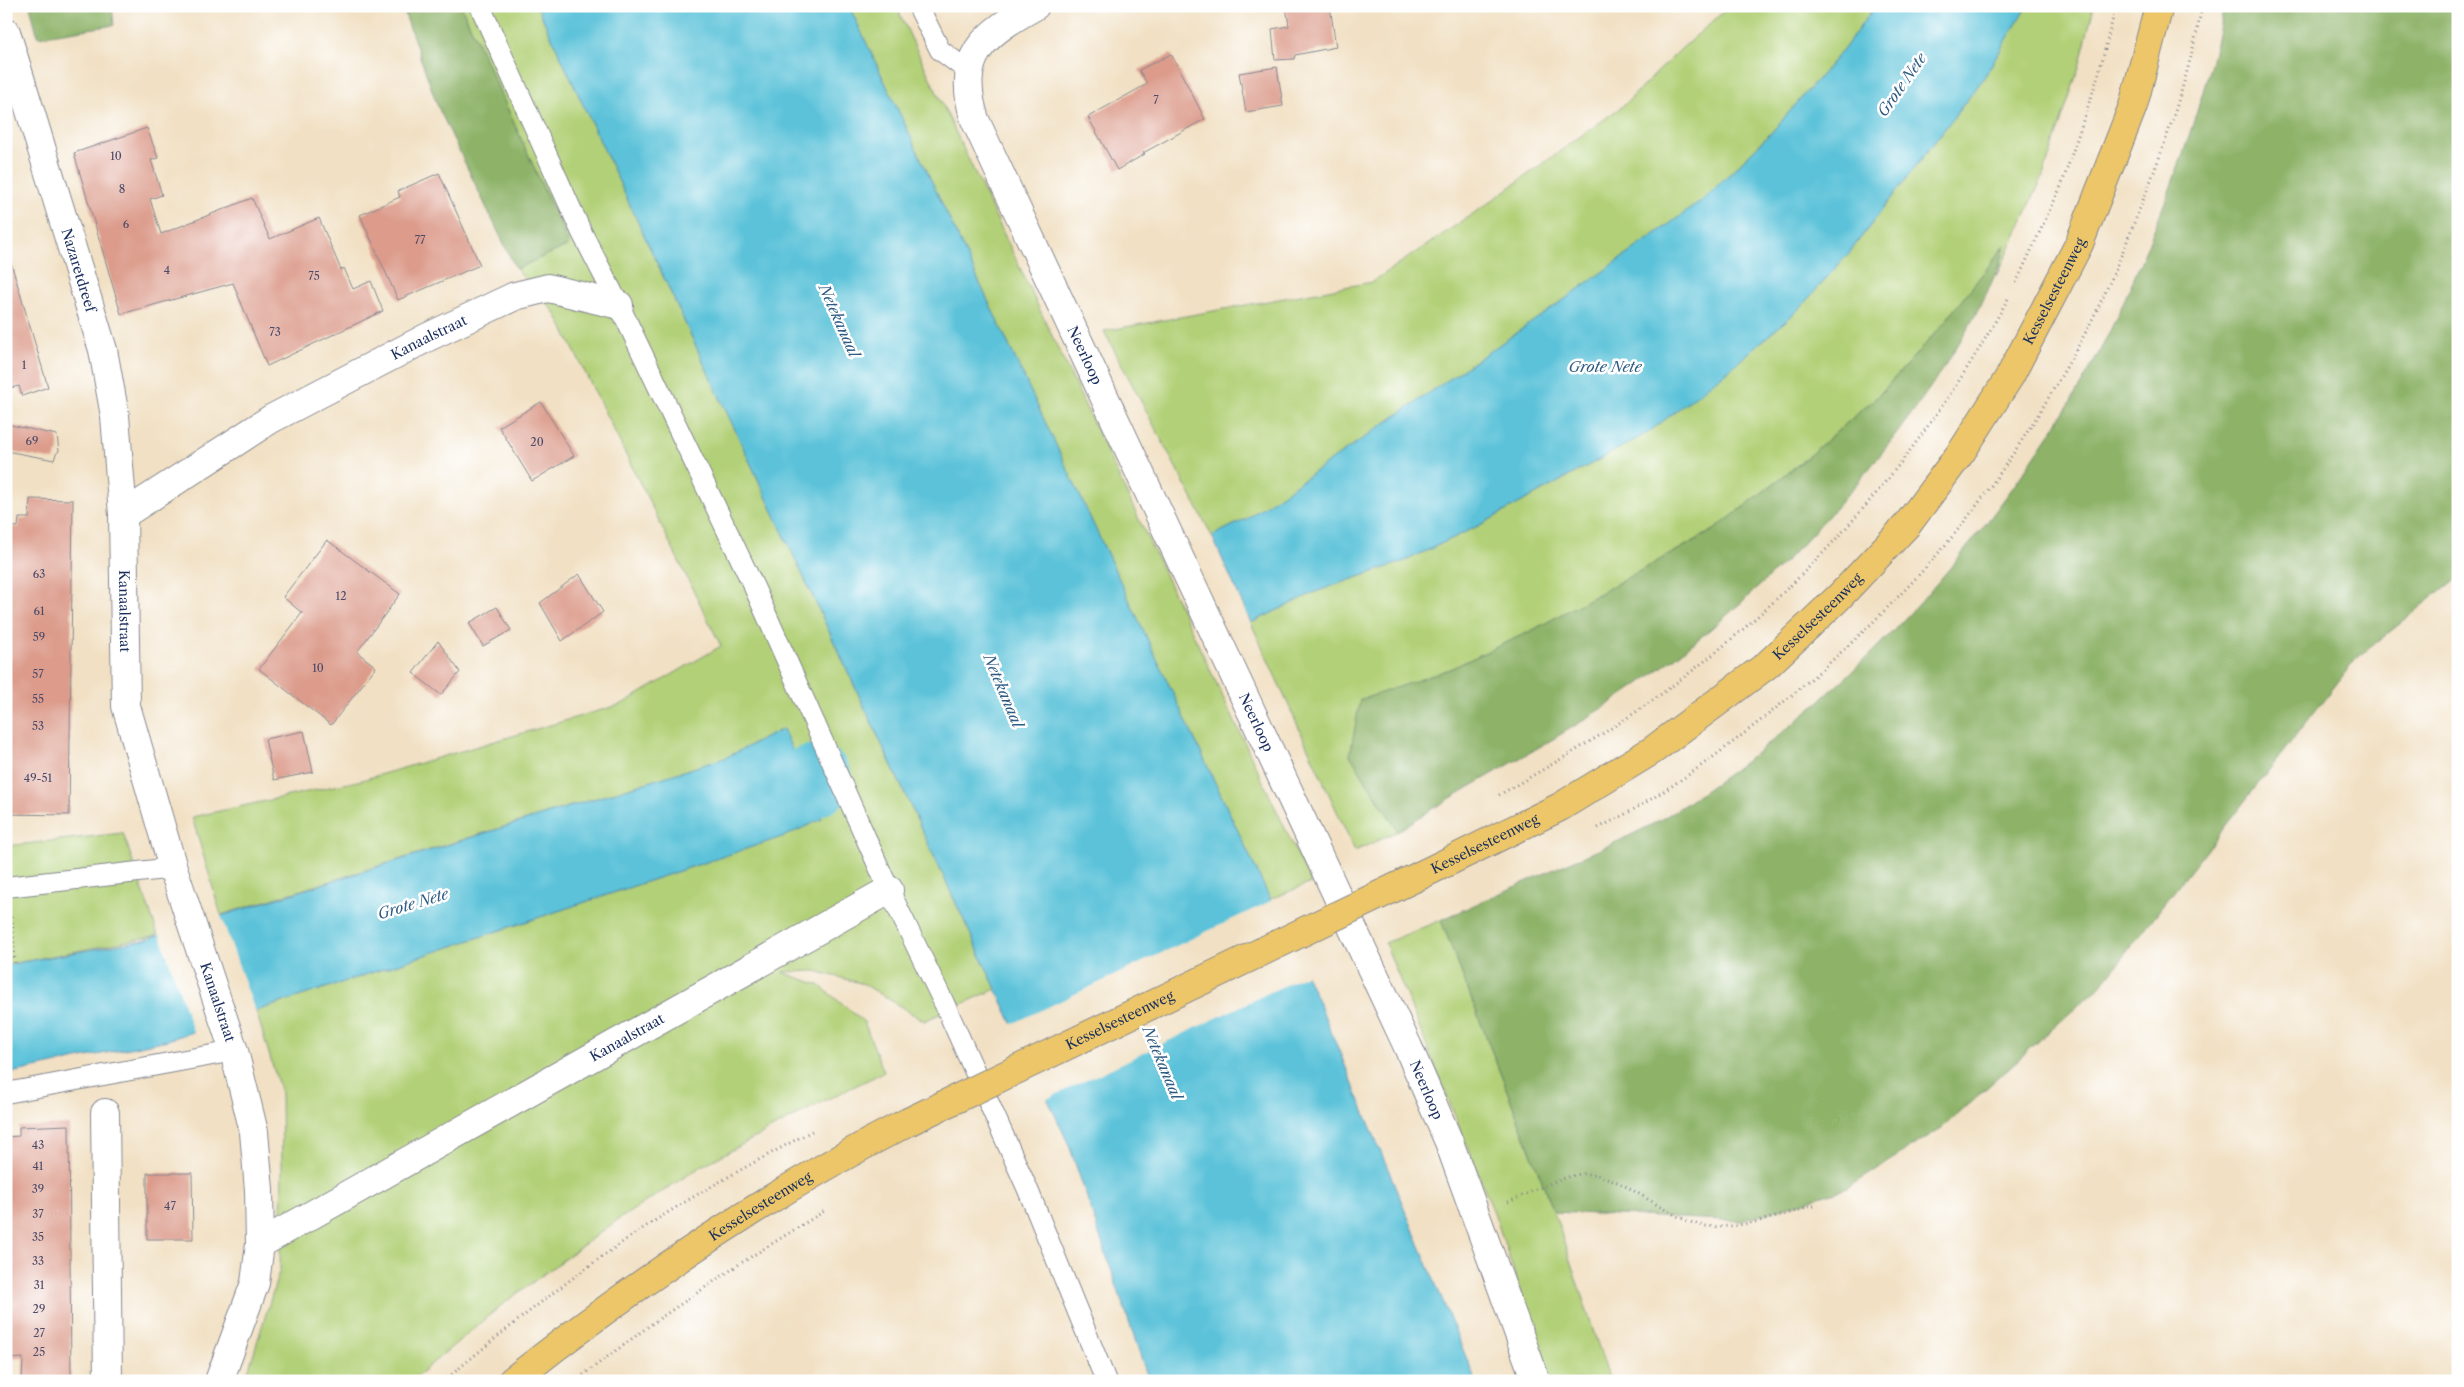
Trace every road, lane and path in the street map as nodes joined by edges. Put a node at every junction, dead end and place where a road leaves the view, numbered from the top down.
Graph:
1 (480, 6) edge
2 (918, 6) edge
3 (1035, 6) edge
4 (2116, 6) edge
5 (2159, 6) edge
6 (6, 32) edge
7 (968, 71) junction
8 (2015, 285) dead end
9 (2011, 293) dead end
10 (619, 305) junction
11 (123, 514) junction
12 (1492, 799) dead end
13 (173, 868) junction
14 (8, 886) edge
15 (889, 890) junction
16 (15, 963) dead end
17 (231, 1042) junction
18 (6, 1093) edge
19 (105, 1113) dead end
20 (1512, 1200) dead end
21 (834, 1205) dead end
22 (1818, 1205) dead end
23 (260, 1244) junction
24 (108, 1381) edge
25 (219, 1381) edge
26 (512, 1381) edge
27 (575, 1381) edge
28 (1106, 1381) edge
29 (1536, 1381) edge

1 - 10 lane
2 - 7 lane
3 - 7 street
4 - 8 path
5 - 26 main road, Kesselsesteenweg, bridge
6 - 11 street, Nazaretdreef
7 - 29 street, Neerloop
9 - 12 path
10 - 11 street, Kanaalstraat
10 - 15 lane
11 - 13 street, Kanaalstraat
13 - 14 lane
13 - 17 street, Kanaalstraat
14 - 16 path
15 - 23 street, Kanaalstraat
15 - 28 lane
17 - 18 lane
17 - 23 street, Kanaalstraat
19 - 24 street
20 - 22 path
21 - 27 path
23 - 25 street, Kanaalstraat

